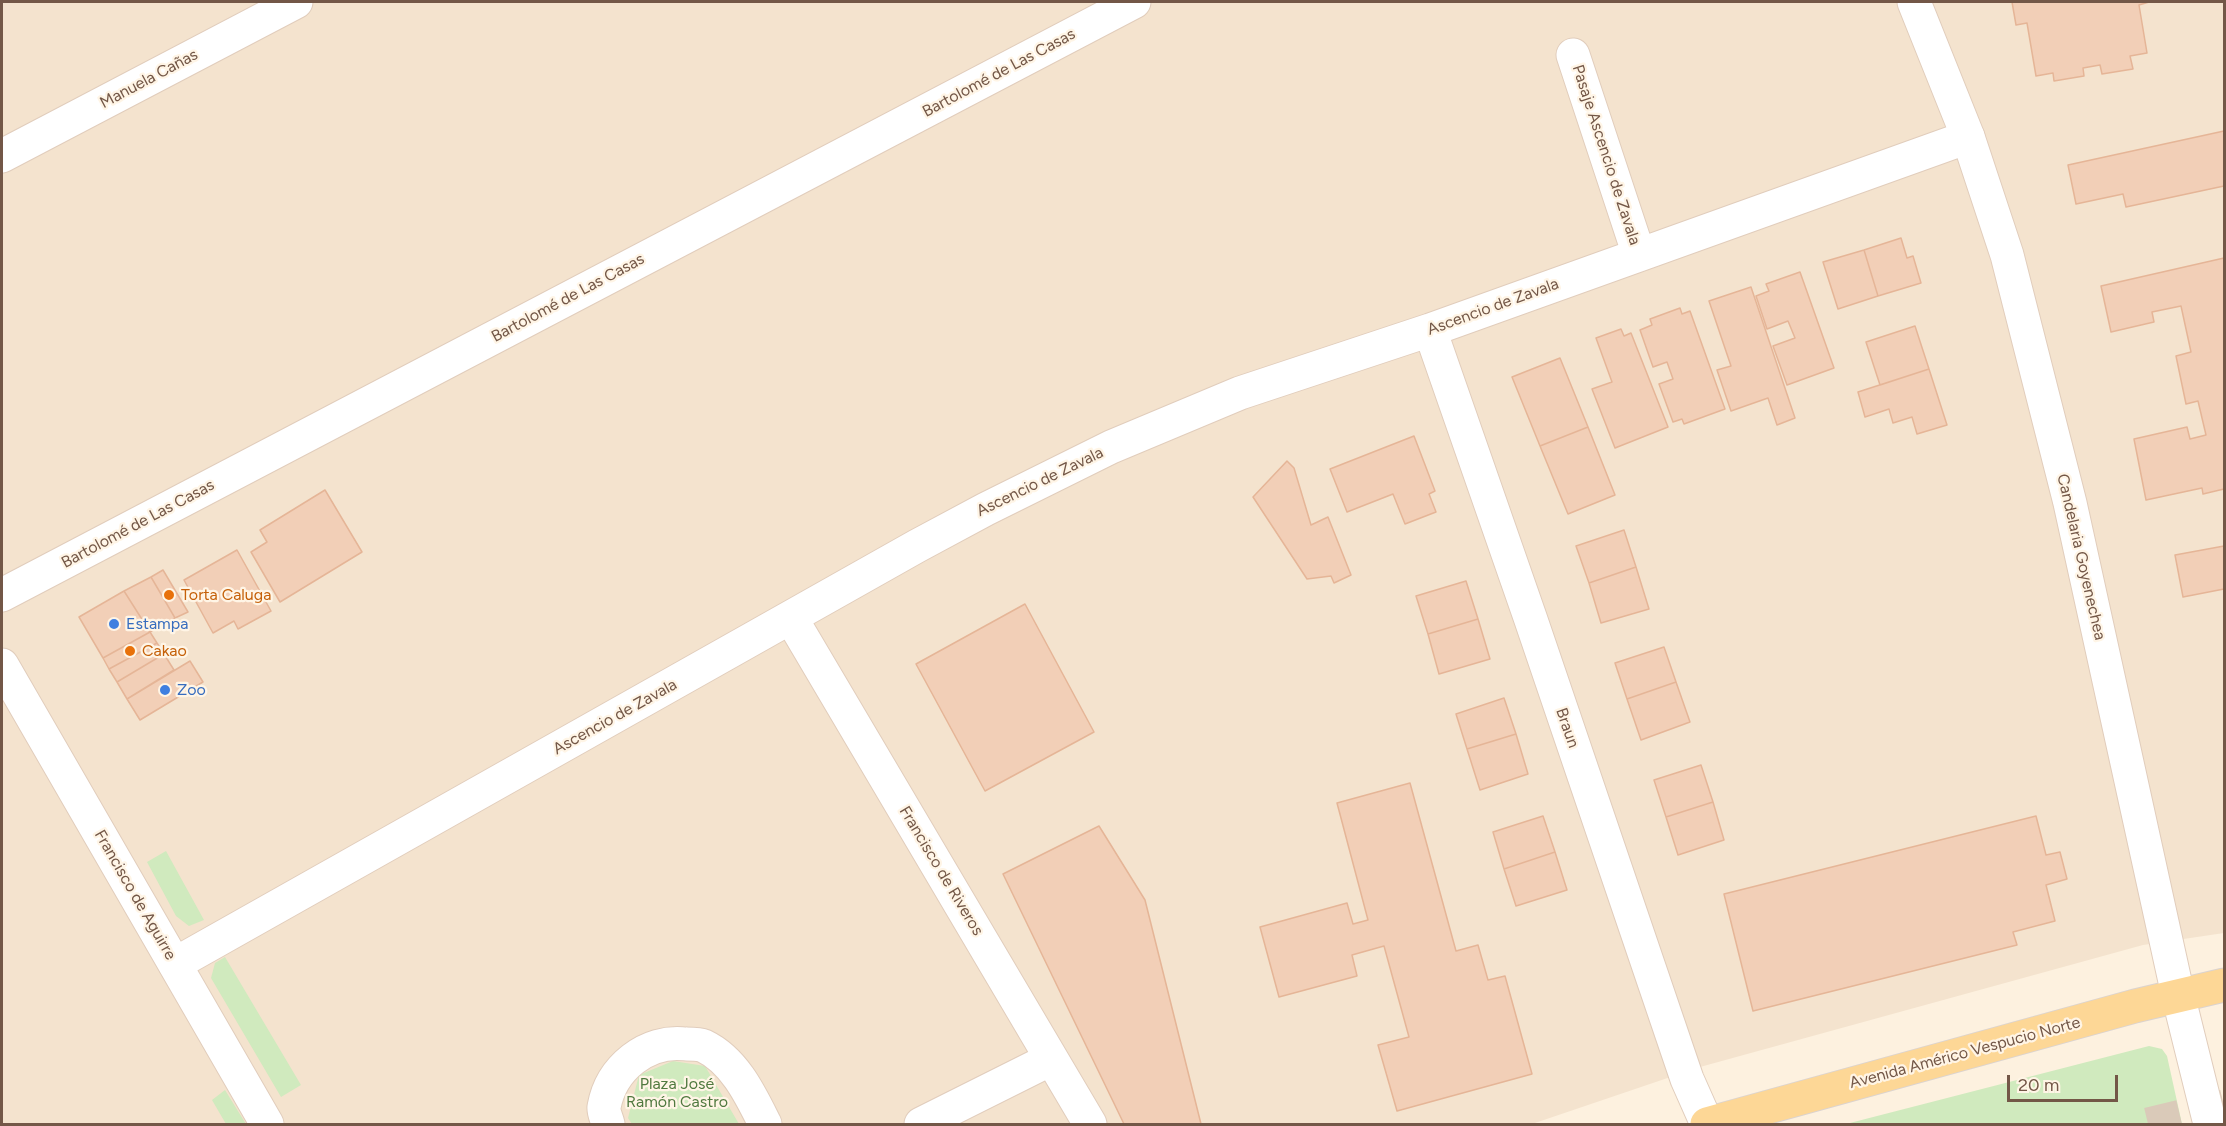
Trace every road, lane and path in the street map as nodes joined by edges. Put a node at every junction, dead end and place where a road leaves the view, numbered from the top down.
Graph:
1 (296, 2) edge
2 (1134, 2) edge
3 (1914, 2) edge
4 (1573, 55) dead end
5 (1968, 137) junction
6 (2, 156) edge
7 (1639, 255) junction
8 (1430, 330) junction
9 (2, 595) edge
10 (791, 618) junction
11 (2, 665) edge
12 (175, 964) junction
13 (2224, 985) edge
14 (2178, 995) junction
15 (1052, 1059) junction
16 (267, 1125) edge
17 (608, 1125) edge
18 (765, 1125) edge
19 (921, 1125) edge
20 (1090, 1125) edge
21 (1707, 1125) edge
22 (2210, 1125) edge

1 - 6 street, Manuela Cañas
2 - 9 street, Bartolomé de Las Casas
3 - 5 street, Candelaria Goyenechea
4 - 7 street, Pasaje Ascencio de Zavala
5 - 7 street, Ascencio de Zavala
5 - 14 street, Candelaria Goyenechea
7 - 8 street, Ascencio de Zavala
8 - 10 street, Ascencio de Zavala
8 - 21 street, Braun
10 - 12 street, Ascencio de Zavala
10 - 15 street, Francisco de Riveros
11 - 12 street, Francisco de Aguirre
12 - 16 street, Francisco de Aguirre
13 - 14 main road, Avenida Américo Vespucio Norte
14 - 21 main road, Avenida Américo Vespucio Norte
14 - 22 street, Candelaria Goyenechea
15 - 19 street
15 - 20 street, Francisco de Riveros
17 - 18 street

